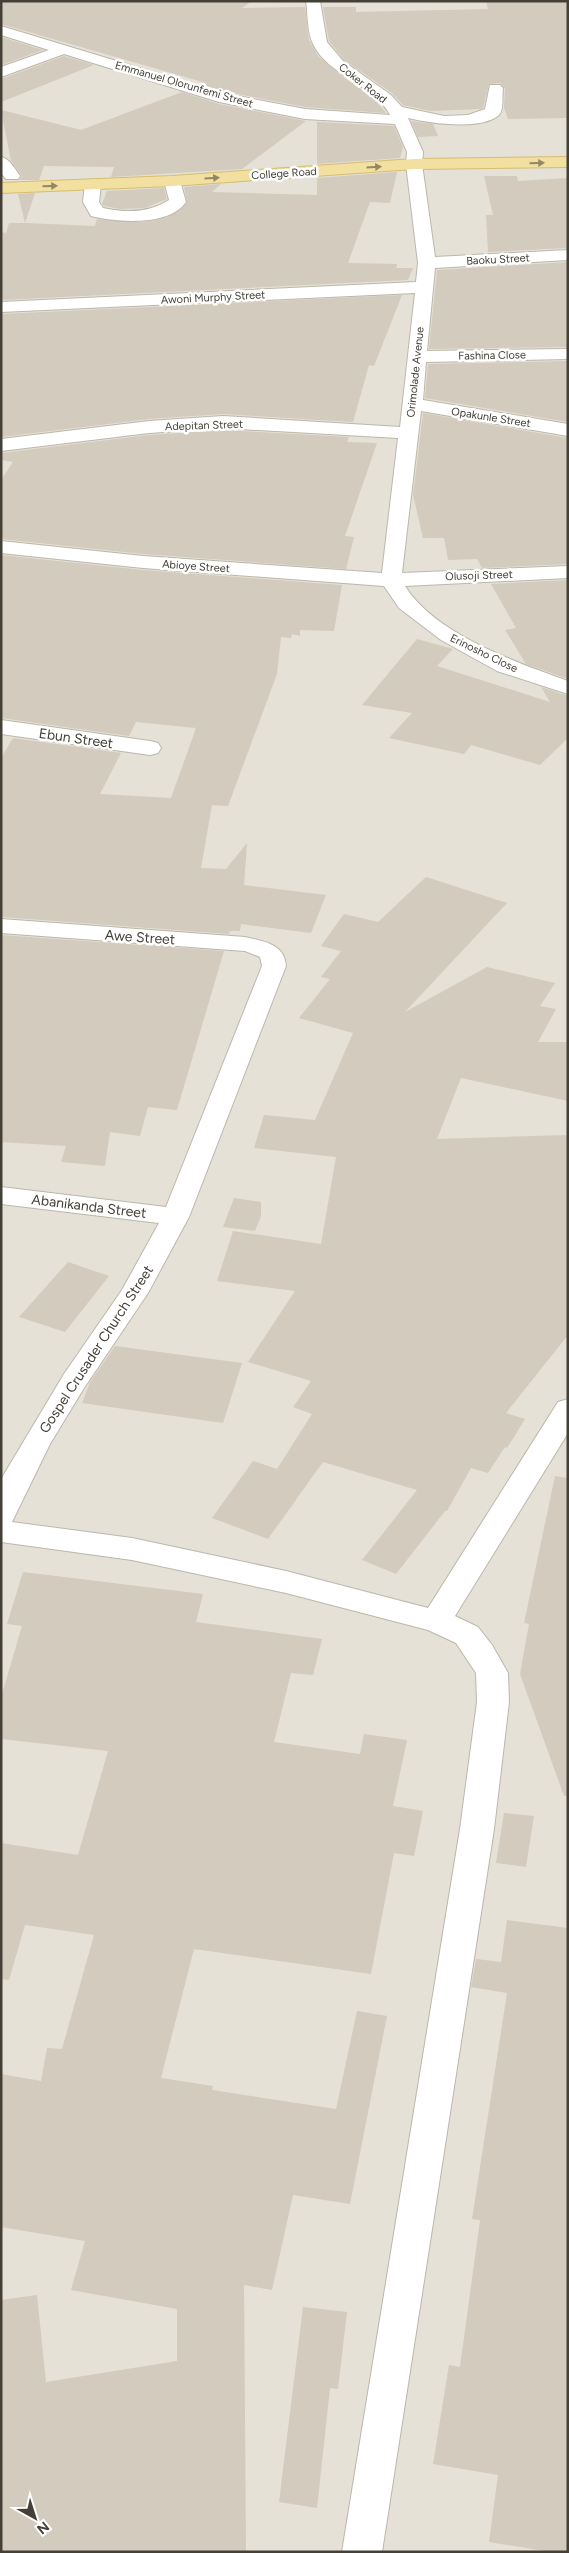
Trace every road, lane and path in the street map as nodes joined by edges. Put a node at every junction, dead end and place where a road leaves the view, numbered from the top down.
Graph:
1 (313, 1) edge
2 (1, 30) edge
3 (65, 49) junction
4 (1, 72) edge
5 (495, 88) dead end
6 (398, 115) junction
7 (568, 150) edge
8 (415, 158) junction
9 (1, 162) edge
10 (568, 162) edge
11 (5, 180) edge
12 (172, 181) junction
13 (92, 184) junction
14 (568, 255) edge
15 (427, 263) junction
16 (425, 287) junction
17 (1, 307) edge
18 (568, 354) edge
19 (417, 357) junction
20 (414, 404) junction
21 (568, 430) edge
22 (408, 432) junction
23 (1, 445) edge
24 (1, 547) edge
25 (568, 572) edge
26 (391, 580) junction
27 (568, 688) edge
28 (1, 727) edge
29 (150, 748) dead end
30 (1, 926) edge
31 (274, 959) joint
32 (1, 1195) edge
33 (176, 1218) junction
34 (568, 1408) edge
35 (1, 1515) edge
36 (1, 1531) edge
37 (436, 1621) junction
38 (362, 2552) edge

1 - 6 street, Coker Road
2 - 3 street, Emmanuel Olorunfemi Street
3 - 4 street
3 - 6 street, Emmanuel Olorunfemi Street
5 - 6 street
6 - 8 street, Coker Road
7 - 8 main road, College Road
8 -> 10 main road, College Road
8 - 11 main road, College Road
12 -> 8 main road, College Road
8 - 15 street, Orimolade Avenue
9 - 11 street
11 -> 13 main road, College Road
12 - 13 main road, College Road
12 - 13 street
14 - 15 street, Baoku Street
15 - 16 street, Orimolade Avenue
16 - 17 street, Awoni Murphy Street
16 - 19 street, Orimolade Avenue
18 - 19 street, Fashina Close
19 - 20 street, Orimolade Avenue
20 - 21 street, Opakunle Street
20 - 22 street, Orimolade Avenue
22 - 23 street, Adepitan Street
22 - 26 street, Orimolade Avenue
24 - 26 street, Abioye Street
25 - 26 street, Olusoji Street
26 - 27 street, Erinosho Close
28 - 29 street, Ebun Street
30 - 31 street, Awe Street
31 - 33 street, Gospel Crusader Church Street
32 - 33 street, Abanikanda Street
33 - 35 street, Gospel Crusader Church Street
34 - 37 street
36 - 37 street
37 - 38 street

